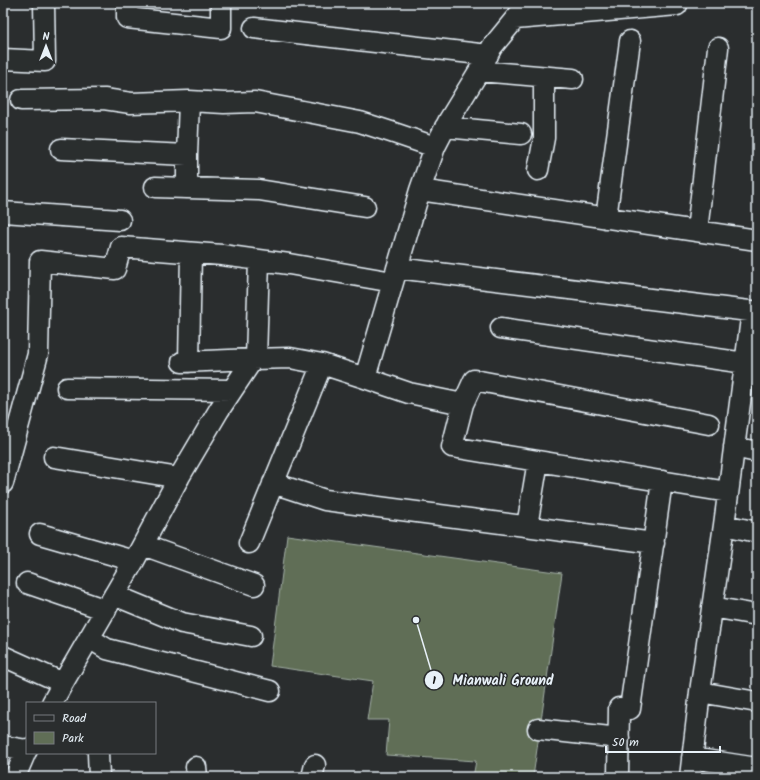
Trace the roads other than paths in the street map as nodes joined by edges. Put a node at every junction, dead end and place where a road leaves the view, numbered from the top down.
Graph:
1 (44, 3) edge
2 (127, 3) edge
3 (221, 3) edge
4 (531, 3) edge
5 (677, 5) dead end
6 (515, 19) junction
7 (254, 28) dead end
8 (630, 42) dead end
9 (718, 48) dead end
10 (3, 59) edge
11 (484, 63) junction
12 (544, 76) junction
13 (573, 79) dead end
14 (21, 100) dead end
15 (189, 101) junction
16 (445, 128) junction
17 (521, 134) dead end
18 (435, 147) junction
19 (61, 149) dead end
20 (187, 156) junction
21 (538, 170) dead end
22 (155, 187) dead end
23 (187, 188) junction
24 (420, 190) junction
25 (365, 207) dead end
26 (3, 212) edge
27 (606, 218) junction
28 (120, 220) dead end
29 (697, 231) junction
30 (757, 240) edge
31 (191, 253) junction
32 (259, 260) junction
33 (395, 275) junction
34 (754, 311) edge
35 (501, 328) dead end
36 (254, 359) junction
37 (745, 362) junction
38 (322, 364) junction
39 (366, 378) junction
40 (67, 388) dead end
41 (232, 390) junction
42 (463, 404) junction
43 (709, 424) dead end
44 (734, 447) junction
45 (757, 452) edge
46 (54, 457) dead end
47 (538, 461) junction
48 (179, 478) junction
49 (662, 481) junction
50 (3, 483) edge
51 (274, 483) junction
52 (728, 492) junction
53 (527, 526) junction
54 (724, 526) junction
55 (757, 532) edge
56 (40, 534) dead end
57 (249, 543) dead end
58 (654, 543) junction
59 (139, 553) junction
60 (27, 583) dead end
61 (254, 585) dead end
62 (110, 603) junction
63 (712, 607) junction
64 (757, 615) edge
65 (251, 636) dead end
66 (89, 638) junction
67 (3, 656) edge
68 (63, 683) junction
69 (270, 691) dead end
70 (700, 692) junction
71 (53, 702) edge
72 (757, 702) edge
73 (538, 729) dead end
74 (619, 738) junction
75 (3, 746) edge
76 (26, 750) edge
77 (26, 752) edge
78 (98, 754) edge
79 (691, 768) edge
80 (757, 768) edge
81 (15, 777) edge
82 (99, 777) edge
83 (618, 777) edge

1 - 10 street
2 - 3 street
4 - 6 street
5 - 6 street
6 - 11 street
7 - 11 street
8 - 27 street
9 - 29 street
11 - 12 street
11 - 16 street
12 - 13 street
12 - 21 street
14 - 15 street
15 - 18 street
15 - 20 street
16 - 17 street
16 - 18 street
18 - 24 street
19 - 20 street
20 - 23 street
22 - 23 street
23 - 25 street
24 - 27 street
24 - 33 street
26 - 28 street
27 - 29 street
29 - 30 street
31 - 32 street
31 - 36 street
31 - 50 street
32 - 33 street
32 - 36 street
33 - 34 street
33 - 39 street
34 - 37 street
35 - 37 street
36 - 38 street
36 - 41 street
37 - 44 street
38 - 39 street
38 - 51 street
39 - 42 street
40 - 41 street
41 - 48 street
42 - 43 street
42 - 47 street
44 - 45 street
44 - 52 street
46 - 48 street
47 - 49 street
47 - 53 street
48 - 59 street
49 - 52 street
49 - 58 street
51 - 53 street
51 - 57 street
52 - 54 street
53 - 58 street
54 - 55 street
54 - 63 street
56 - 59 street
58 - 74 street
59 - 61 street
59 - 62 street
60 - 62 street
62 - 65 street
62 - 66 street
63 - 64 street
63 - 70 street
66 - 68 street
66 - 69 street
67 - 68 street
68 - 71 street
70 - 72 street
70 - 79 street
73 - 74 street
74 - 83 street
75 - 76 street
77 - 81 street
78 - 82 street
79 - 80 street

